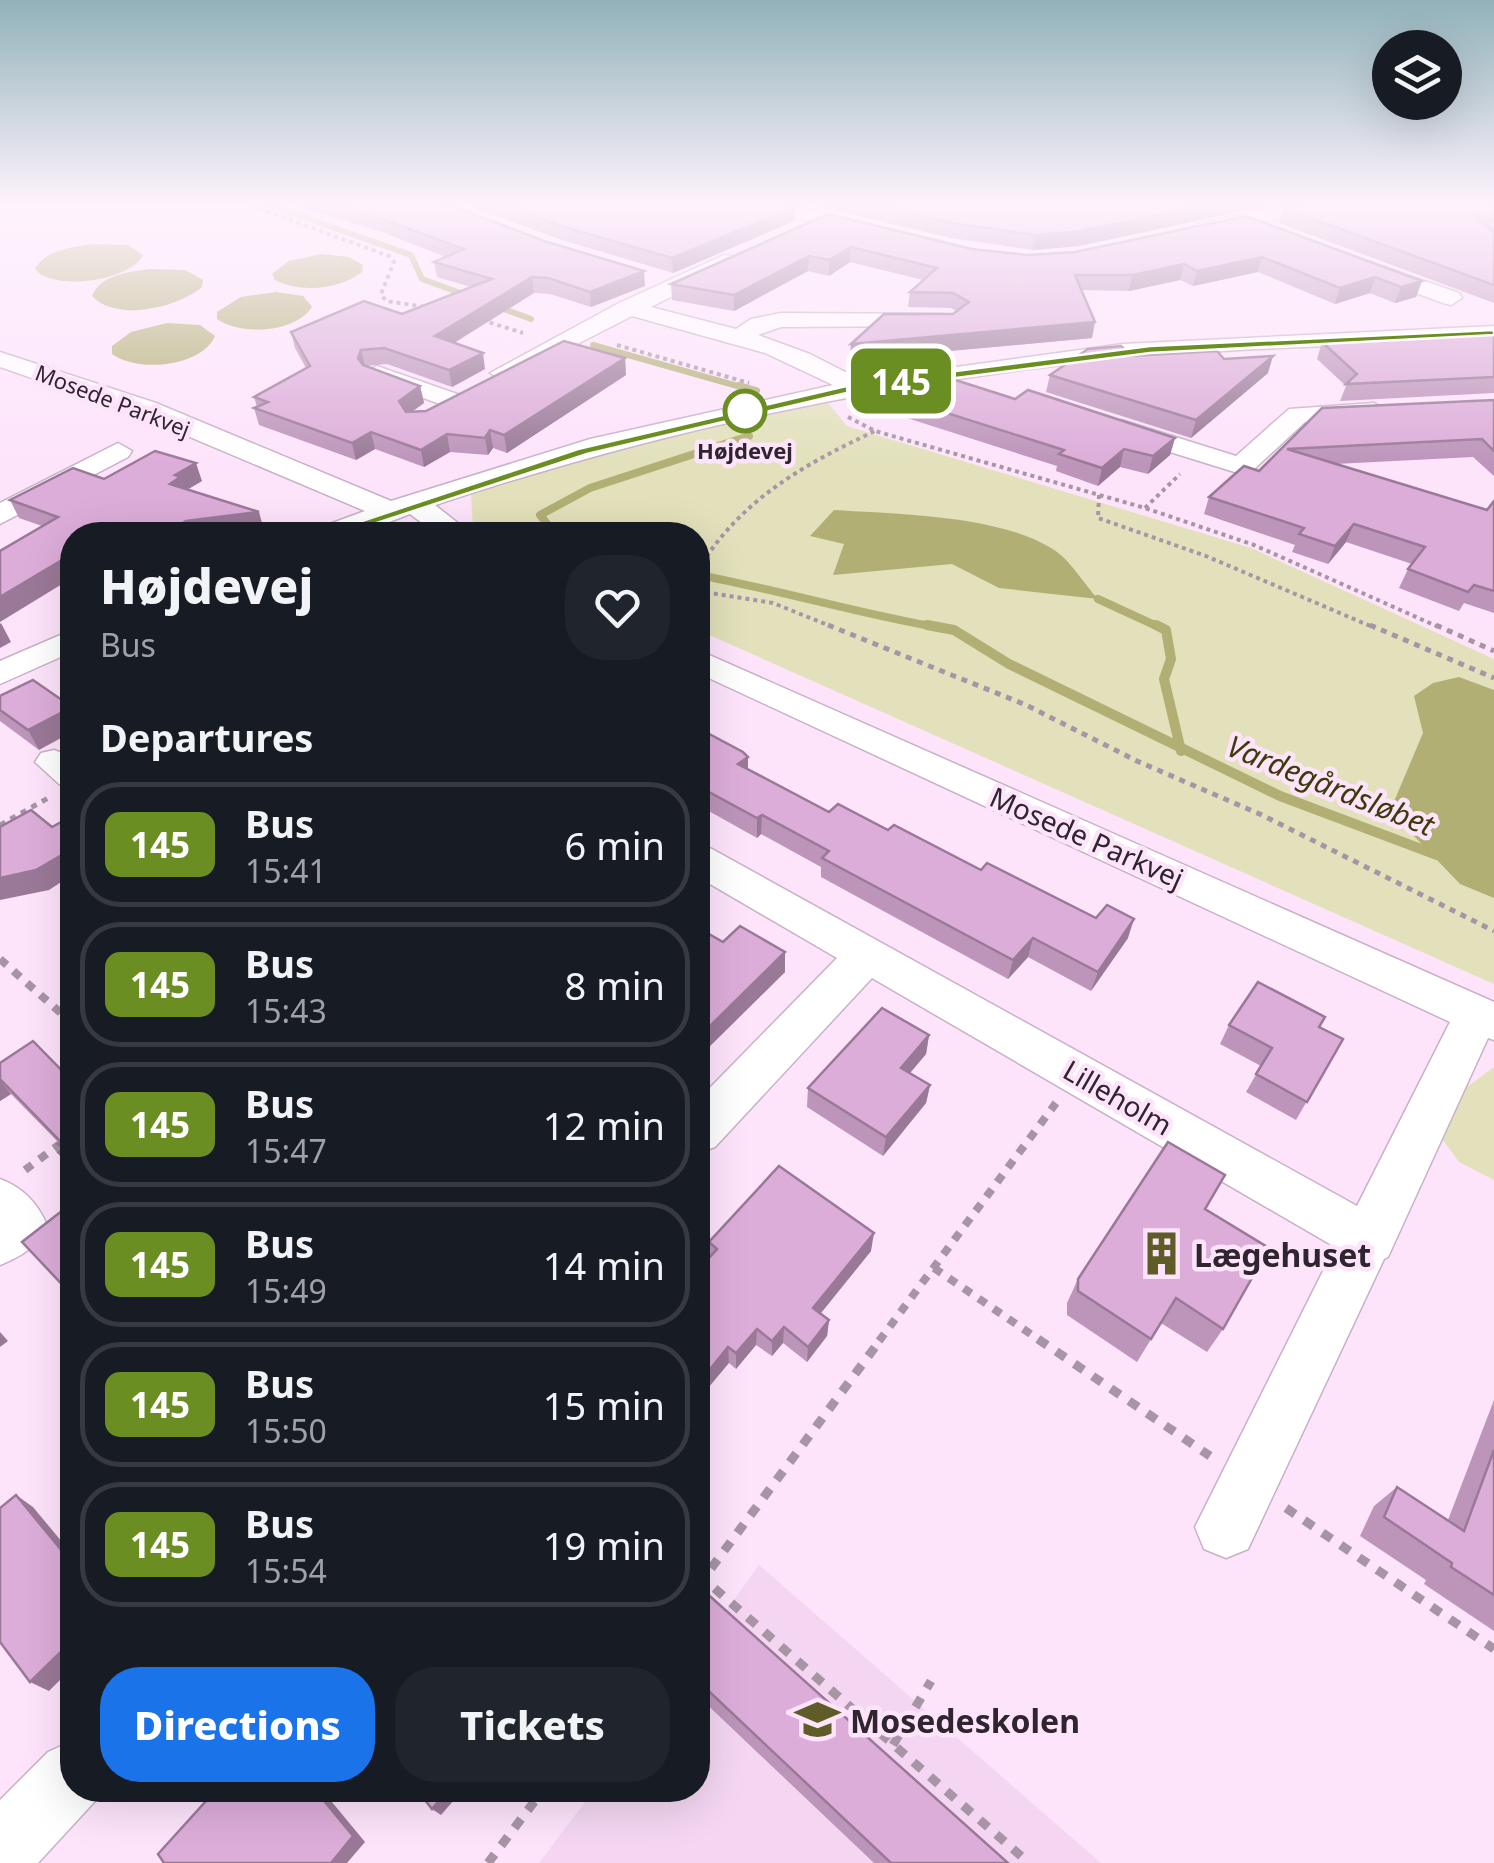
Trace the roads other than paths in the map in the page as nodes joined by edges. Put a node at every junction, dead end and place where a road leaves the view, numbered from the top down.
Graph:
1 (662, 290) edge
2 (1430, 290) edge
3 (1451, 298) dead end
4 (627, 308) junction
5 (951, 318) edge
6 (1494, 333) edge
7 (740, 337) junction
8 (2, 361) edge
9 (377, 373) edge
10 (855, 388) junction
11 (466, 392) junction
12 (1396, 410) edge
13 (1298, 415) junction
14 (419, 419) edge
15 (1097, 420) edge
16 (225, 444) junction
17 (118, 451) dead end
18 (1211, 457) junction
19 (0, 515) edge
20 (378, 522) edge
21 (60, 646) edge
22 (710, 665) edge
23 (0, 674) edge
24 (710, 865) edge
25 (868, 955) junction
26 (1485, 1018) edge
27 (710, 1120) edge
28 (7, 1190) edge
29 (1370, 1240) junction
30 (0, 1241) edge
31 (1226, 1527) dead end
32 (60, 1788) edge
33 (0, 1851) edge

1 - 4 street
2 - 3 street
4 - 7 street
4 - 11 street
5 - 7 street
6 - 10 street
7 - 10 street
8 - 16 street, Mosede Parkvej
9 - 11 street
10 - 20 street
11 - 14 street
12 - 13 street
13 - 18 street
13 - 18 street
15 - 18 street
16 - 20 street, Mosede Parkvej
16 - 20 street, Mosede Parkvej
17 - 19 street
21 - 23 street
22 - 26 street, Mosede Parkvej
24 - 25 street, Lilleholm
25 - 27 street
25 - 29 street, Lilleholm
26 - 29 street, Mosede Parkvej
28 - 30 street
29 - 31 street, Mosede Parkvej
32 - 33 street

